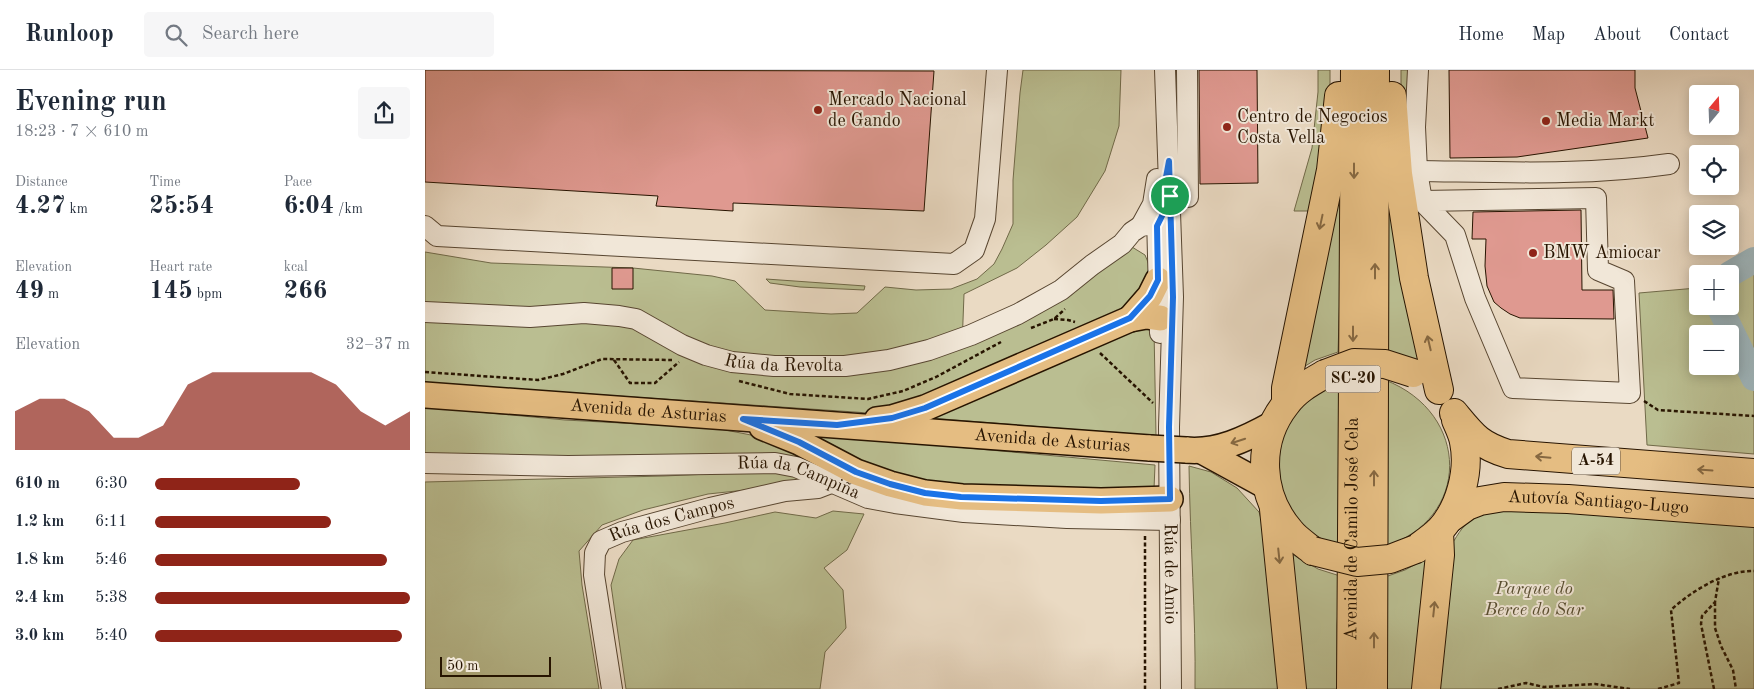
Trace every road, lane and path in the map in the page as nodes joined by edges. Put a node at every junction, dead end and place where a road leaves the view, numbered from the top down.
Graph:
1 (997, 70) edge
2 (1159, 70) edge
3 (1165, 70) edge
4 (1187, 70) edge
5 (1342, 70) edge
6 (1355, 70) edge
7 (1377, 70) edge
8 (1418, 70) edge
9 (1169, 161) junction
10 (1669, 164) dead end
11 (1417, 171) junction
12 (1188, 197) dead end
13 (1422, 201) junction
14 (425, 226) edge
15 (1138, 234) junction
16 (1163, 273) junction
17 (425, 312) edge
18 (1130, 318) junction
19 (1160, 318) junction
20 (1098, 351) dead end
21 (613, 359) dead end
22 (682, 360) dead end
23 (1172, 367) junction
24 (1439, 390) junction
25 (1630, 393) junction
26 (425, 395) edge
27 (1158, 407) dead end
28 (1454, 413) junction
29 (1279, 414) junction
30 (1754, 416) edge
31 (743, 419) junction
32 (837, 425) junction
33 (1169, 427) junction
34 (1194, 451) junction
35 (425, 463) edge
36 (1754, 473) edge
37 (831, 482) junction
38 (1270, 497) junction
39 (1166, 513) junction
40 (1754, 513) edge
41 (1444, 526) junction
42 (1754, 571) edge
43 (1719, 578) junction
44 (1715, 602) junction
45 (1581, 687) edge
46 (612, 689) edge
47 (1145, 689) edge
48 (1171, 689) edge
49 (1292, 689) edge
50 (1351, 689) edge
51 (1373, 689) edge
52 (1426, 689) edge
53 (1498, 689) edge
54 (1630, 689) edge
55 (1658, 689) edge
56 (1714, 689) edge
57 (1736, 689) edge

1 - 14 street
2 - 15 street, Rúa de Amio
3 - 9 street, Rúa de Amio
4 - 12 street
5 -> 29 highway
6 -> 50 highway, Avenida de Camilo José Cela / SC-20
24 -> 7 highway
51 -> 7 highway, Avenida de Camilo José Cela / SC-20
8 - 11 street
9 - 15 street, Rúa de Amio
9 - 16 street, Rúa de Amio
10 - 11 street
11 - 13 street
13 - 25 street
13 - 25 street
15 - 16 street
15 - 16 street, Rúa de Amio
15 - 17 street, Rúa da Revolta
16 - 18 main road
16 - 19 street, Rúa de Amio
16 - 23 street, Rúa de Amio
18 - 19 main road
18 - 32 main road
19 - 23 street, Rúa de Amio
19 - 33 street, Rúa de Amio
20 - 27 path
21 - 22 path
23 - 33 street, Rúa de Amio
24 - 28 highway
24 - 29 highway, bridge
25 - 30 path
26 - 31 main road, Avenida de Asturias
36 -> 28 highway, A-54
28 - 41 highway
29 -> 34 main road
29 - 38 highway
31 - 32 main road, Avenida de Asturias
31 - 39 main road
32 - 34 main road, Avenida de Asturias, bridge
33 - 39 street, Rúa de Amio
34 - 38 main road
35 - 37 street, Rúa da Campiña
37 - 39 street, Rúa da Campiña
37 - 46 street, Rúa dos Campos
38 - 41 highway, Autovía Santiago-Lugo, bridge
38 -> 49 highway
39 - 47 path
39 - 48 street, Rúa de Amio
40 - 41 highway, Autovía Santiago-Lugo / A-54
52 -> 41 highway
42 - 43 path
43 - 44 path
43 - 55 path
44 - 56 path
44 - 57 path
45 - 53 path
45 - 54 path

